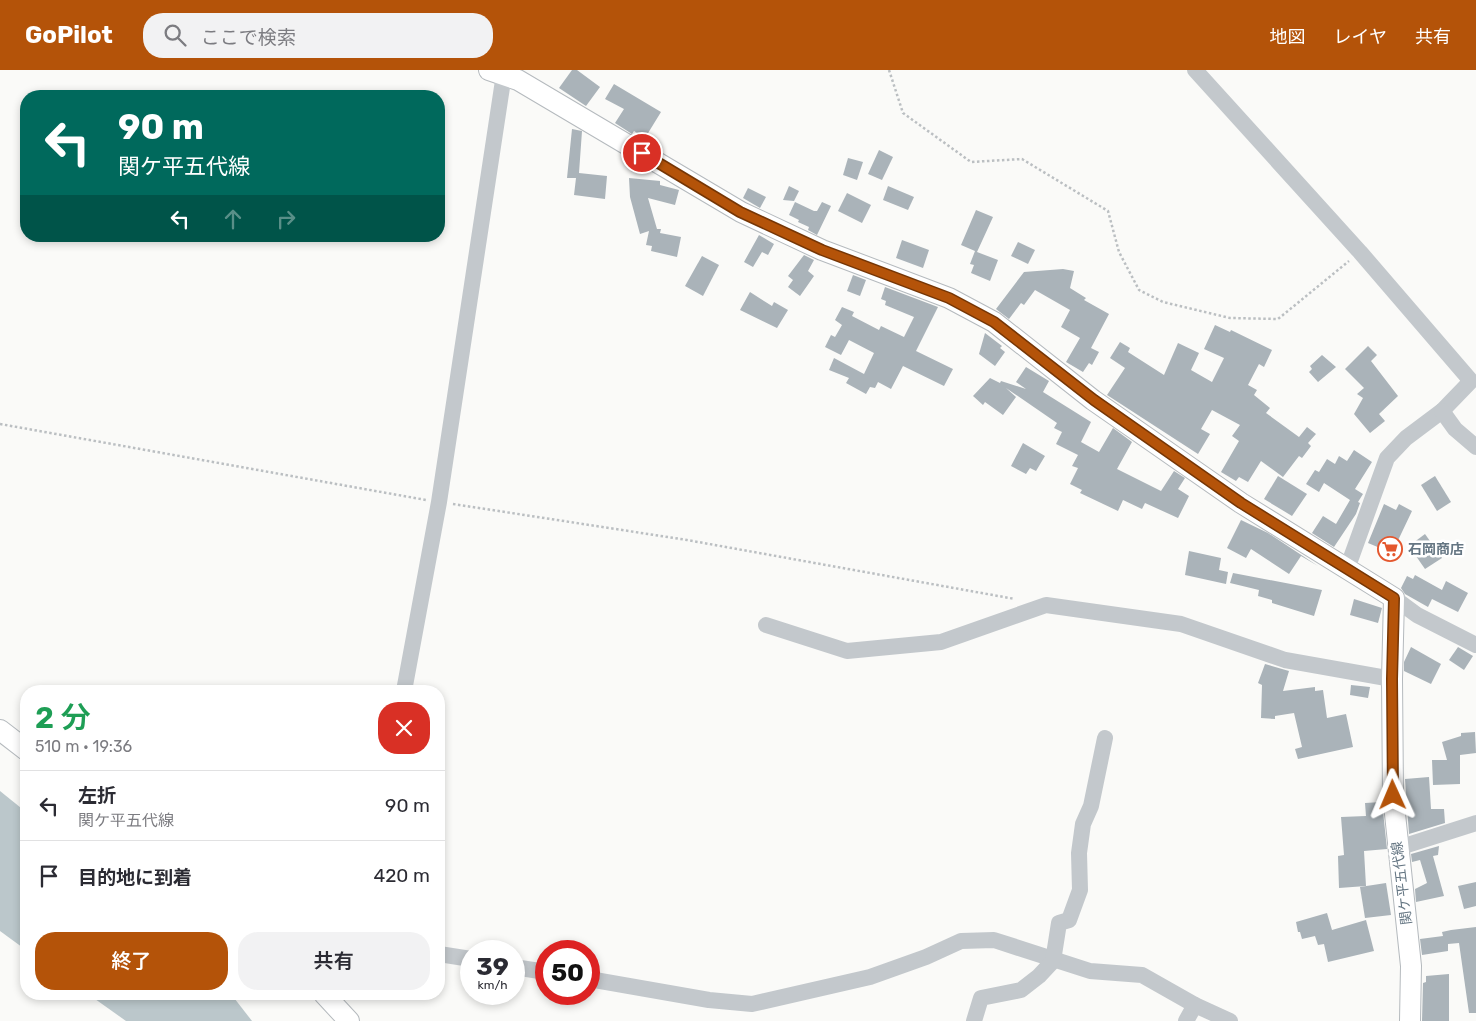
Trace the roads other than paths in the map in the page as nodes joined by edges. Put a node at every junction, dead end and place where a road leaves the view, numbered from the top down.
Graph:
1 (1195, 70) edge
2 (510, 73) edge
3 (1442, 411) junction
4 (1476, 446) edge
5 (1347, 569) junction
6 (1394, 598) junction
7 (766, 625) dead end
8 (1476, 645) edge
9 (1392, 679) junction
10 (405, 685) edge
11 (0, 730) edge
12 (1105, 738) dead end
13 (20, 745) edge
14 (1476, 823) edge
15 (1398, 848) junction
16 (445, 955) edge
17 (460, 957) edge
18 (1054, 961) junction
19 (600, 981) edge
20 (330, 1000) edge
21 (1194, 1005) junction
22 (349, 1021) edge
23 (974, 1021) edge
24 (1186, 1021) edge
25 (1230, 1021) edge
26 (1410, 1021) edge

1 - 3 street
2 - 5 main road
2 - 10 street
3 - 4 street
3 - 5 street
5 - 6 main road
6 - 8 street
6 - 9 main road, 関ケ平五代線
7 - 9 street
9 - 15 main road, 関ケ平五代線
11 - 13 main road
12 - 18 street
14 - 15 street
15 - 26 main road, 関ケ平五代線
16 - 17 street
18 - 19 street
18 - 21 street
18 - 23 street
20 - 22 main road
21 - 24 street
21 - 25 street

